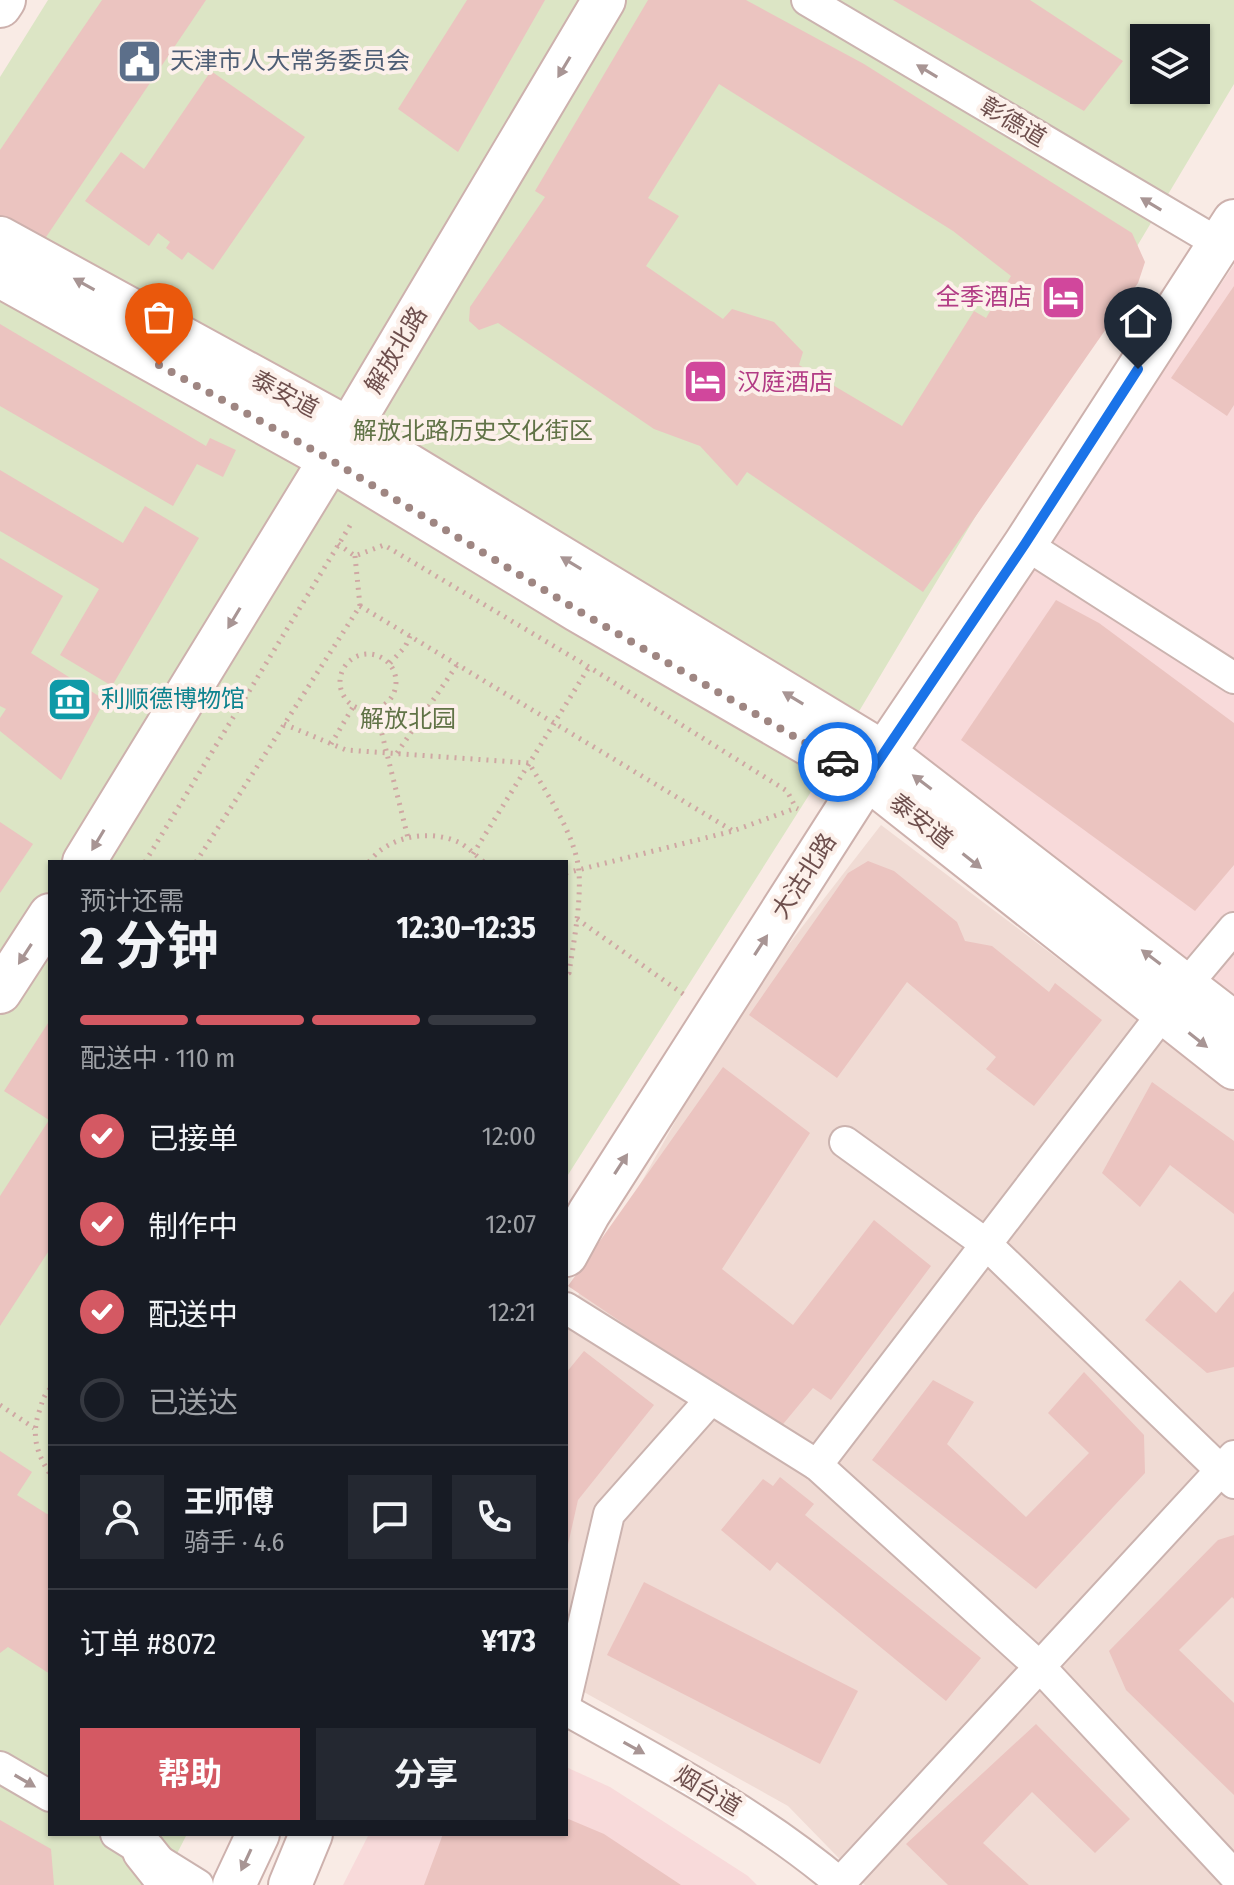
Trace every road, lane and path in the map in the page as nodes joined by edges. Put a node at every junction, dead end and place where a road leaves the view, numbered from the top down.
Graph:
1 (4, 0) edge
2 (604, 0) edge
3 (807, 0) edge
4 (0, 6) edge
5 (1226, 232) edge
6 (0, 238) edge
7 (0, 276) edge
8 (238, 409) junction
9 (340, 444) junction
10 (351, 524) dead end
11 (338, 544) junction
12 (1025, 544) junction
13 (274, 552) junction
14 (355, 556) junction
15 (360, 606) junction
16 (410, 636) junction
17 (390, 663) junction
18 (457, 665) junction
19 (589, 667) junction
20 (1234, 678) edge
21 (353, 707) junction
22 (376, 710) junction
23 (554, 723) junction
24 (284, 724) junction
25 (331, 744) junction
26 (387, 753) junction
27 (396, 754) junction
28 (529, 763) junction
29 (875, 766) junction
30 (796, 808) junction
31 (733, 831) junction
32 (833, 832) junction
33 (408, 838) junction
34 (473, 854) junction
35 (85, 860) edge
36 (146, 860) edge
37 (197, 860) edge
38 (372, 860) edge
39 (481, 860) edge
40 (579, 870) junction
41 (568, 873) edge
42 (48, 918) edge
43 (577, 919) junction
44 (1234, 928) edge
45 (568, 974) edge
46 (0, 992) edge
47 (1175, 998) junction
48 (690, 999) dead end
49 (1234, 1023) edge
50 (1234, 1068) edge
51 (845, 1142) dead end
52 (578, 1207) edge
53 (986, 1244) junction
54 (568, 1247) edge
55 (568, 1309) edge
56 (48, 1391) edge
57 (711, 1399) junction
58 (0, 1405) edge
59 (34, 1428) junction
60 (817, 1465) junction
61 (1230, 1470) edge
62 (48, 1471) edge
63 (1041, 1668) junction
64 (568, 1689) edge
65 (568, 1711) edge
66 (0, 1767) edge
67 (48, 1795) edge
68 (257, 1836) edge
69 (310, 1836) edge
70 (130, 1842) edge
71 (1234, 1875) edge
72 (841, 1884) edge
73 (171, 1885) edge
74 (198, 1885) edge
75 (234, 1885) edge
76 (290, 1885) edge

1 - 4 street
2 -> 9 street, 解放北路
5 -> 3 street, 彰德道
5 - 12 street, 大沽北路
9 -> 6 street, 泰安道
7 - 8 street, 泰安道
8 - 9 street, 泰安道
8 - 13 street
9 - 13 street, 解放北路
9 - 29 street, 泰安道
10 - 11 path
11 - 14 path
11 - 36 path
12 - 20 street
12 - 29 street, 大沽北路
13 -> 35 street, 解放北路
14 - 15 path
14 - 19 path
15 - 16 path
15 - 24 path
16 - 17 path
16 - 18 path
17 - 21 path
17 - 22 path
18 - 23 path
18 - 27 path
19 - 23 path
19 - 30 path
21 - 22 path
21 - 25 path
22 - 26 path
23 - 28 path
23 - 31 path
24 - 25 path
24 - 37 path
25 - 26 path
26 - 27 path
26 - 33 path
27 - 28 path
28 - 34 path
28 - 40 path
29 - 32 street, 大沽北路
29 - 47 street, 泰安道
30 - 31 path
30 - 32 path
31 - 40 path
52 -> 32 street, 大沽北路
33 - 34 path
33 - 38 path
34 - 39 path
40 - 41 path
40 - 43 path
42 -> 46 street
43 - 45 path
43 - 48 path
44 - 47 street
47 - 49 street, 泰安道
47 -> 50 street, 泰安道
47 - 53 street
51 - 53 street
52 - 54 street, 大沽北路
53 - 60 street
53 - 61 street
55 - 57 street
56 - 59 path
57 - 60 street
57 - 64 street
58 - 59 path
59 - 62 path
60 - 63 street
61 - 63 street
63 - 71 street
63 - 72 street
65 -> 72 street, 烟台道
66 -> 67 street
68 -> 75 street
69 - 76 street
70 - 73 street
70 - 74 street

